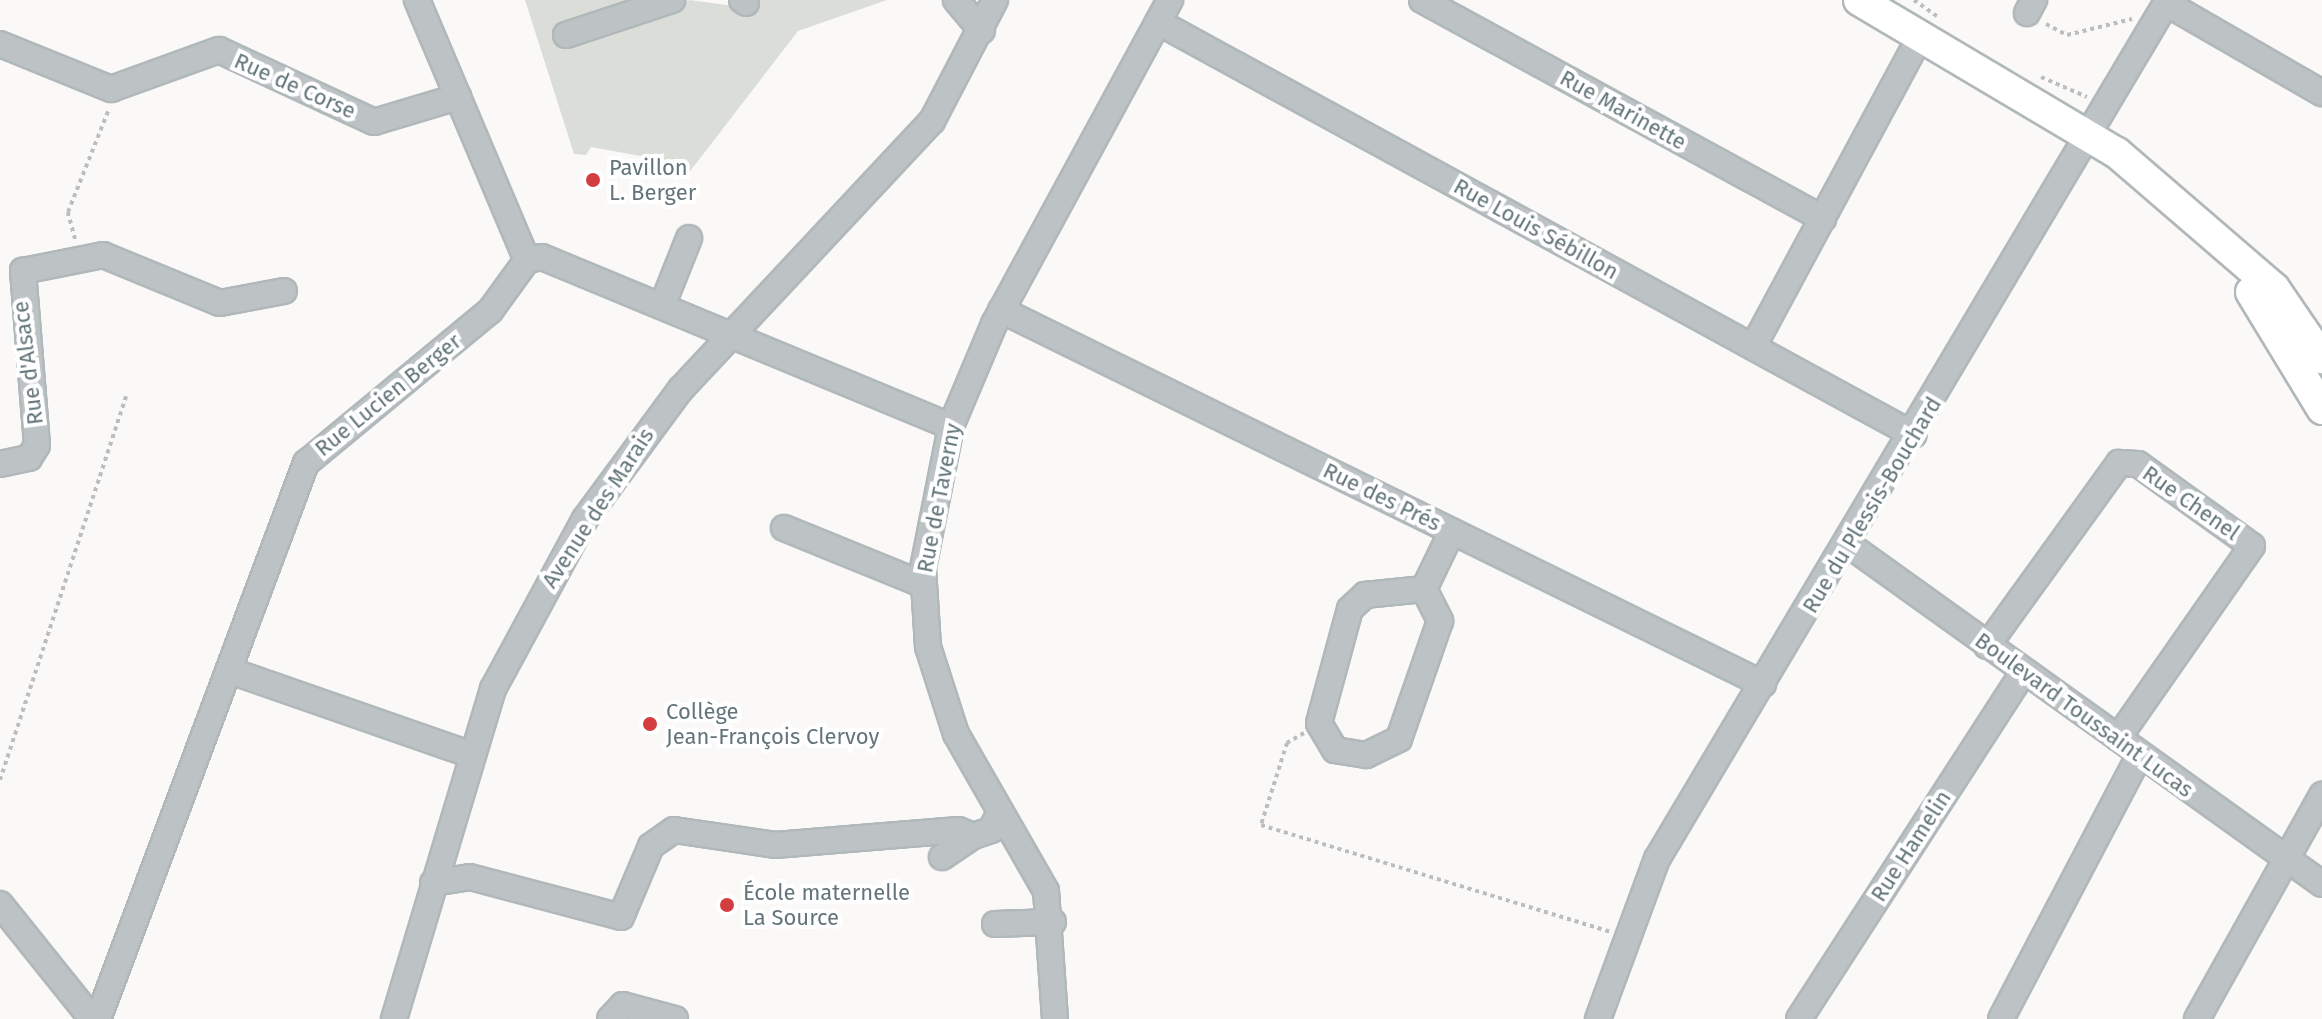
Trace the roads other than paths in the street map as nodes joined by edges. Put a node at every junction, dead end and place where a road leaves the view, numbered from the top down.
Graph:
1 (417, 0) edge
2 (672, 0) edge
3 (956, 0) edge
4 (995, 0) edge
5 (1170, 0) edge
6 (1422, 0) edge
7 (1859, 0) edge
8 (2165, 5) edge
9 (1158, 22) junction
10 (982, 31) junction
11 (566, 35) dead end
12 (0, 44) edge
13 (1911, 53) dead end
14 (2322, 93) edge
15 (458, 97) junction
16 (2089, 142) junction
17 (1823, 219) junction
18 (689, 238) dead end
19 (527, 260) junction
20 (284, 291) dead end
21 (662, 306) junction
22 (1001, 310) junction
23 (729, 336) junction
24 (1753, 347) junction
25 (2322, 358) edge
26 (2322, 409) edge
27 (951, 426) junction
28 (1914, 435) junction
29 (0, 464) edge
30 (784, 528) dead end
31 (1452, 531) junction
32 (1849, 545) junction
33 (922, 584) junction
34 (1424, 589) junction
35 (1987, 646) junction
36 (231, 671) junction
37 (2023, 673) junction
38 (1763, 684) junction
39 (2118, 738) junction
40 (472, 755) junction
41 (2139, 756) junction
42 (2322, 795) edge
43 (1000, 812) junction
44 (973, 836) junction
45 (2283, 855) junction
46 (942, 857) dead end
47 (433, 883) junction
48 (2322, 884) edge
49 (0, 904) edge
50 (1053, 922) junction
51 (995, 924) dead end
52 (92, 1019) edge
53 (98, 1019) edge
54 (394, 1019) edge
55 (610, 1019) edge
56 (675, 1019) edge
57 (1055, 1019) edge
58 (1598, 1019) edge
59 (1799, 1019) edge
60 (2001, 1019) edge
61 (2197, 1019) edge

1 - 15 street
2 - 11 street
3 - 10 street
4 - 10 street, Avenue des Marais
5 - 9 street, Rue de Taverny
6 - 17 street, Rue Marinette
7 - 16 main road
8 - 14 street
8 - 16 street, Rue du Plessis-Bouchard
9 - 22 street, Rue de Taverny
9 - 24 street, Rue Louis Sébillon
10 - 23 street, Avenue des Marais
12 - 15 street, Rue de Corse
13 - 17 street
15 - 19 street
16 - 25 main road
16 - 26 main road
16 - 28 street, Rue du Plessis-Bouchard
17 - 24 street
18 - 21 street
19 - 21 street
19 - 36 street, Rue Lucien Berger
20 - 29 street, Rue d'Alsace
21 - 23 street
22 - 27 street, Rue de Taverny
22 - 31 street, Rue des Prés
23 - 27 street
23 - 40 street, Avenue des Marais
24 - 28 street, Rue Louis Sébillon
27 - 33 street, Rue de Taverny
28 - 32 street, Rue du Plessis-Bouchard
30 - 33 street
31 - 34 street
31 - 38 street, Rue des Prés
32 - 35 street, Boulevard Toussaint Lucas
32 - 38 street, Rue du Plessis-Bouchard
33 - 43 street, Rue de Taverny
34 - 34 street
35 - 37 street, Boulevard Toussaint Lucas
35 - 39 street, Rue Chenel
36 - 40 street
36 - 53 street, Rue Lucien Berger
37 - 39 street, Boulevard Toussaint Lucas
37 - 59 street, Rue Hamelin
38 - 58 street, Rue du Plessis-Bouchard
39 - 41 street, Boulevard Toussaint Lucas
40 - 47 street, Avenue des Marais
41 - 45 street, Boulevard Toussaint Lucas
41 - 60 street
42 - 45 street
43 - 44 street
43 - 50 street, Rue de Taverny
44 - 46 street
44 - 47 street
45 - 48 street, Boulevard Toussaint Lucas
45 - 61 street
47 - 54 street, Avenue des Marais
49 - 52 street
50 - 51 street
50 - 57 street, Rue de Taverny
55 - 56 street

